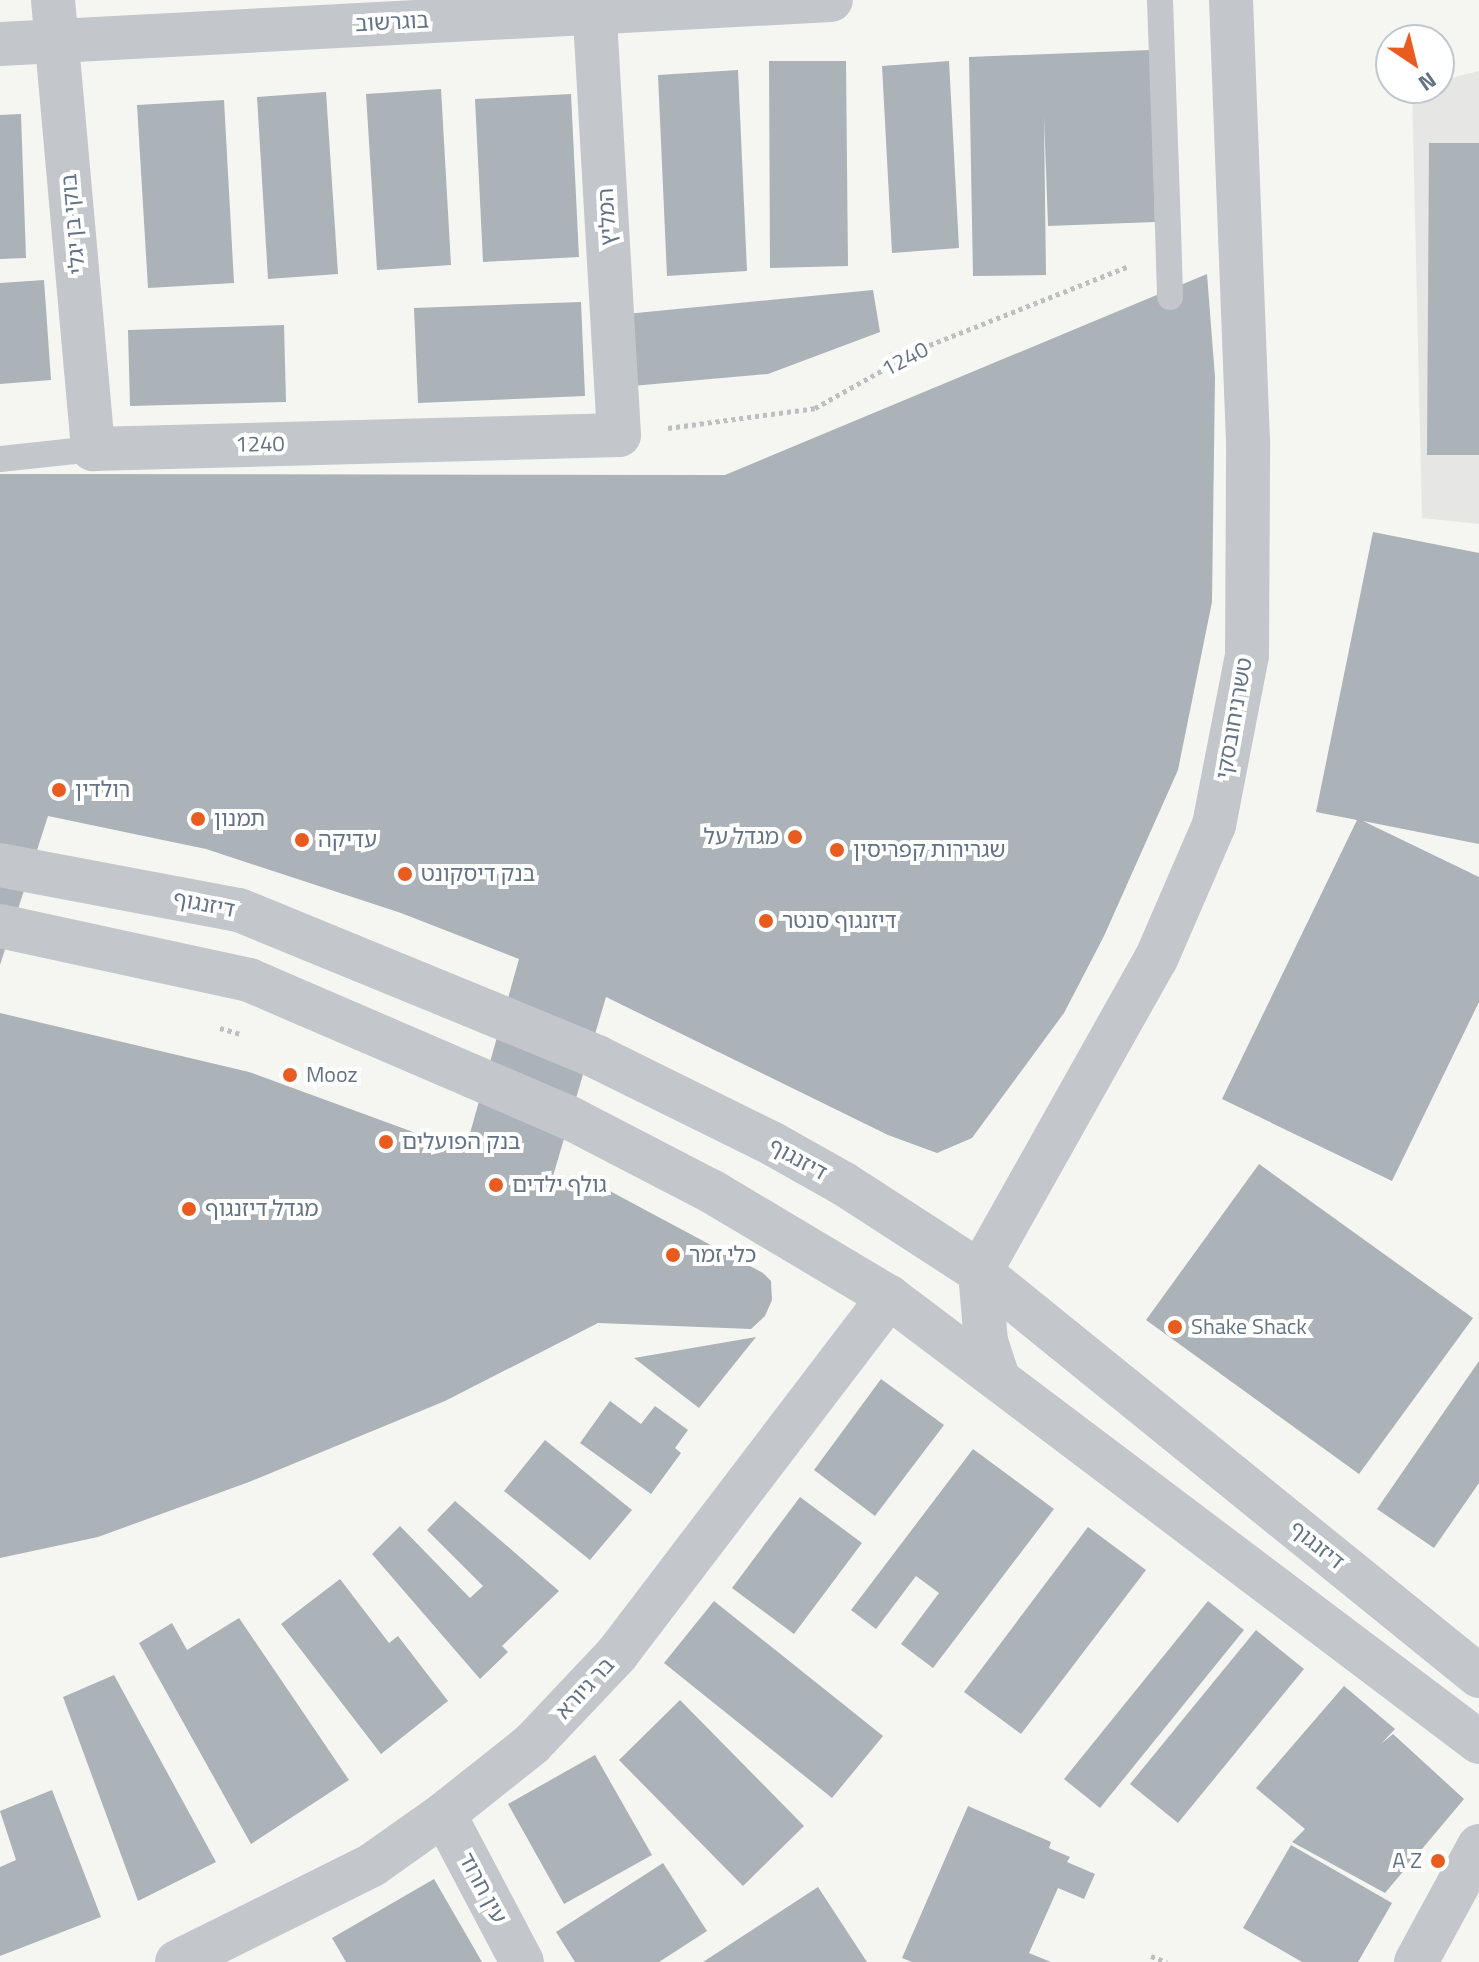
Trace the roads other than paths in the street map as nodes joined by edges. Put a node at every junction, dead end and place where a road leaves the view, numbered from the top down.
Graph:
1 (831, 0) edge
2 (1160, 0) edge
3 (1231, 0) edge
4 (594, 6) edge
5 (55, 20) edge
6 (0, 44) edge
7 (1170, 297) dead end
8 (640, 432) joint
9 (93, 449) junction
10 (0, 459) edge
11 (0, 865) edge
12 (0, 926) edge
13 (980, 1272) junction
14 (889, 1297) junction
15 (997, 1375) junction
16 (1479, 1676) edge
17 (1479, 1742) edge
18 (444, 1814) junction
19 (1479, 1846) edge
20 (177, 1962) edge
21 (522, 1962) edge
22 (1416, 1962) edge

1 - 4 street, בוגרשוב
2 - 7 lane, bridge
3 - 13 street, טשרניחובסקי
4 - 5 street, בוגרשוב
4 - 8 street, המליץ
5 - 6 street, בוגרשוב
5 - 9 street, בוקי בן יגלי
8 - 9 street, 1240
9 - 10 lane
11 - 13 street, דיזנגוף
12 - 14 street
13 - 15 street
13 - 16 street, דיזנגוף
14 - 15 street
14 - 18 street, בר גיורא
15 - 17 street
18 - 20 street, בר גיורא
18 - 21 street, עין חרוד
19 - 22 street

